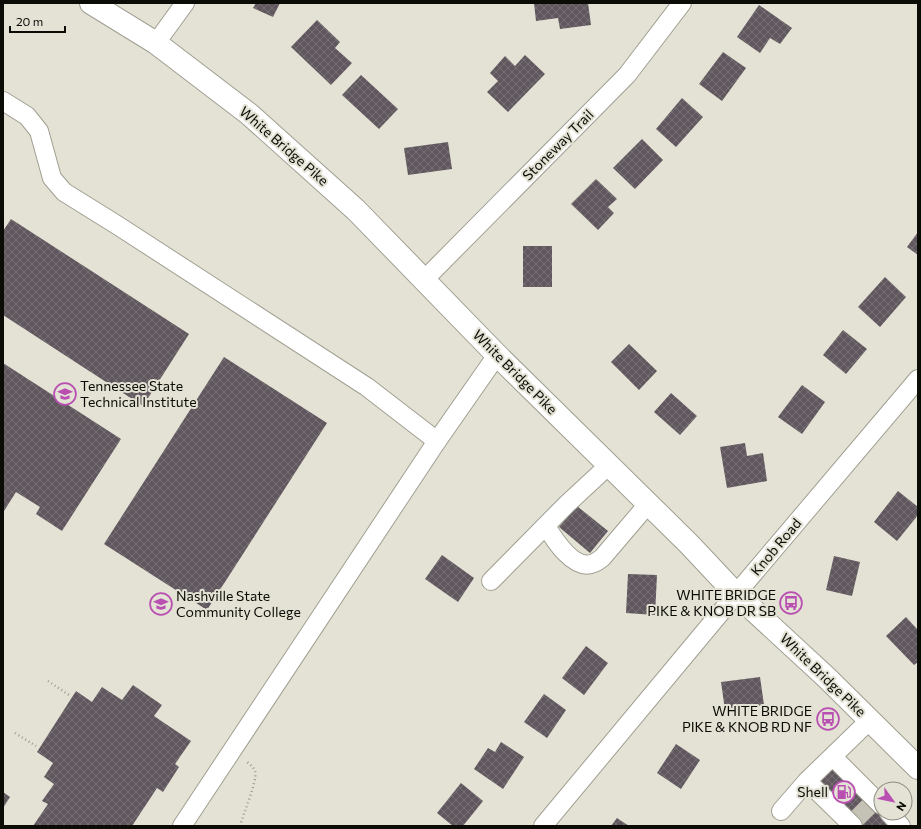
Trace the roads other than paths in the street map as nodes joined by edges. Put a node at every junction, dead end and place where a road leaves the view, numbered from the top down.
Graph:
1 (92, 3) edge
2 (186, 3) edge
3 (682, 3) edge
4 (156, 43) junction
5 (3, 101) edge
6 (424, 280) junction
7 (497, 355) junction
8 (918, 379) edge
9 (437, 441) junction
10 (609, 465) junction
11 (648, 504) junction
12 (546, 526) junction
13 (491, 581) dead end
14 (736, 594) junction
15 (870, 720) junction
16 (833, 757) junction
17 (918, 768) edge
18 (807, 782) junction
19 (873, 800) edge
20 (780, 811) dead end
21 (853, 823) edge
22 (182, 826) edge
23 (543, 826) edge

1 - 4 main road, White Bridge Pike
2 - 4 street
3 - 6 street, Stoneway Trail
4 - 6 main road, White Bridge Pike
5 - 9 street
6 - 7 main road, White Bridge Pike
7 - 9 street
7 - 10 main road, White Bridge Pike
8 - 14 street, Knob Road
9 - 22 street
10 - 11 main road, White Bridge Pike
10 - 12 street
11 - 12 street
11 - 14 main road, White Bridge Pike
12 - 13 street
14 - 15 main road, White Bridge Pike
14 - 23 street, Knob Road
15 - 16 street
15 - 17 main road, White Bridge Pike
16 - 18 street
16 - 19 street
18 - 20 street
18 - 21 street

